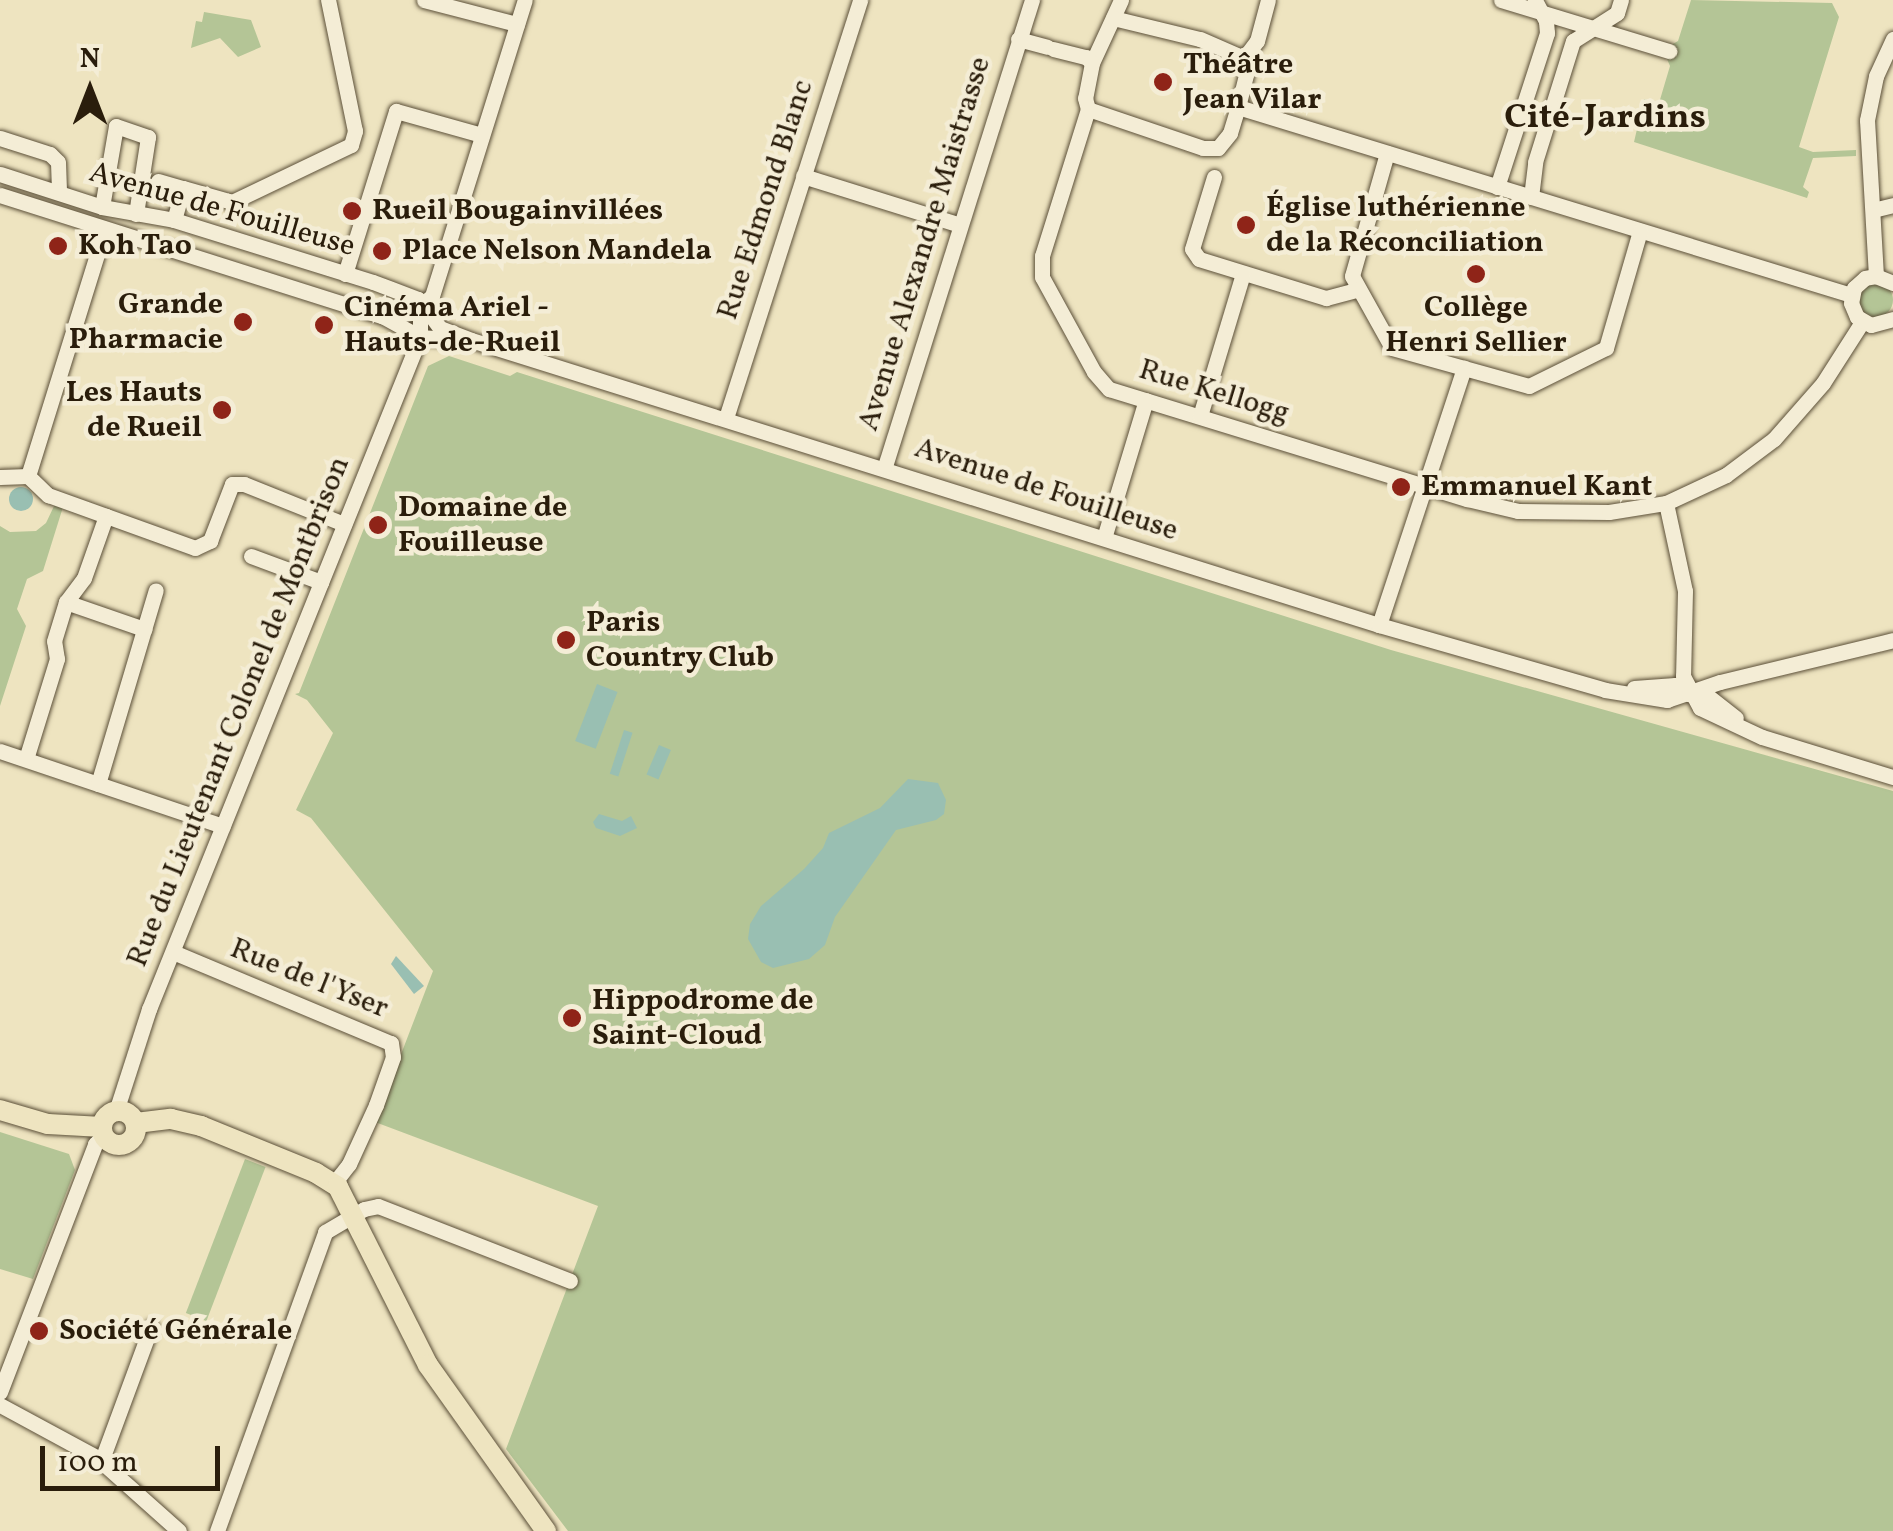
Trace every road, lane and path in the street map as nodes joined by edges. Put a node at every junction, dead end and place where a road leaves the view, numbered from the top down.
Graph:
1 (328, 0) edge
2 (424, 0) edge
3 (525, 0) edge
4 (860, 0) edge
5 (1032, 0) edge
6 (1121, 0) edge
7 (1268, 0) edge
8 (1501, 0) edge
9 (1620, 0) edge
10 (1538, 6) edge
11 (1113, 18) junction
12 (517, 24) junction
13 (1594, 28) junction
14 (1018, 39) junction
15 (1893, 39) edge
16 (1669, 50) dead end
17 (1244, 58) junction
18 (1092, 63) junction
19 (1238, 108) junction
20 (1088, 110) junction
21 (482, 136) junction
22 (0, 138) edge
23 (1218, 148) junction
24 (1387, 153) junction
25 (0, 174) edge
26 (802, 176) junction
27 (158, 180) dead end
28 (1497, 187) junction
29 (183, 188) junction
30 (59, 192) junction
31 (0, 195) edge
32 (1531, 197) junction
33 (1893, 205) edge
34 (102, 207) junction
35 (1873, 210) junction
36 (136, 214) junction
37 (174, 220) junction
38 (960, 225) junction
39 (106, 228) junction
40 (1640, 231) junction
41 (345, 274) junction
42 (1243, 274) junction
43 (1876, 276) junction
44 (1893, 283) edge
45 (1359, 289) junction
46 (1852, 295) junction
47 (420, 309) junction
48 (382, 316) junction
49 (1892, 321) edge
50 (1862, 322) junction
51 (440, 328) junction
52 (420, 337) junction
53 (471, 340) junction
54 (1464, 368) junction
55 (1146, 400) junction
56 (1200, 416) junction
57 (726, 418) junction
58 (885, 466) junction
59 (28, 476) junction
60 (0, 477) edge
61 (1424, 486) junction
62 (1666, 503) junction
63 (106, 516) junction
64 (344, 524) junction
65 (1104, 538) junction
66 (251, 556) dead end
67 (321, 582) junction
68 (156, 590) dead end
69 (66, 602) junction
70 (1379, 624) junction
71 (144, 629) junction
72 (1893, 640) edge
73 (1689, 694) junction
74 (0, 751) edge
75 (26, 759) junction
76 (1893, 777) edge
77 (98, 784) junction
78 (224, 826) junction
79 (172, 952) junction
80 (0, 1110) edge
81 (136, 1123) junction
82 (107, 1124) junction
83 (334, 1183) junction
84 (354, 1214) junction
85 (570, 1282) dead end
86 (151, 1327) dead end
87 (1, 1404) edge
88 (101, 1462) junction
89 (179, 1531) edge
90 (217, 1531) edge
91 (546, 1531) edge

1 - 29 street
2 - 12 street
3 - 12 street
4 - 26 street, Rue Edmond Blanc
5 - 14 street, Avenue Alexandre Maistrasse
6 - 11 street
7 - 17 street
8 - 10 street
9 - 13 street
10 - 13 street
10 - 28 street
11 - 17 street
11 - 18 street
12 - 21 street
13 - 16 street
13 - 32 street
14 - 18 street, Avenue Alexandre Maistrasse
14 - 38 street, Avenue Alexandre Maistrasse
15 - 35 street
17 - 19 street
18 - 20 street, Rue Kellogg
19 - 23 street
19 - 24 street
20 - 23 street
20 - 55 street, Rue Kellogg
21 - 41 street
21 - 47 street
22 - 30 street
23 - 42 street
24 - 28 street
24 - 45 street
25 - 30 street, Avenue de Fouilleuse
26 - 38 street
26 - 57 street, Rue Edmond Blanc
27 - 29 street
28 - 32 street
29 - 37 street
30 - 34 street, Avenue de Fouilleuse
31 - 39 street, Avenue de Fouilleuse
32 - 40 street
33 - 35 street
34 - 36 street, Avenue de Fouilleuse
34 - 36 street
35 - 43 street
36 - 37 street, Avenue de Fouilleuse
37 - 41 street, Avenue de Fouilleuse
38 - 58 street, Avenue Alexandre Maistrasse
39 - 48 street, Avenue de Fouilleuse
39 - 59 street
40 - 46 street
40 - 54 street
41 - 47 street, Avenue de Fouilleuse
42 - 45 street
42 - 56 street
43 - 44 street
43 - 46 street
45 - 54 street
46 - 50 street
47 - 48 street, Avenue de Fouilleuse
47 - 51 street, Avenue de Fouilleuse
47 - 52 street
48 - 52 street, Avenue de Fouilleuse
49 - 50 street
50 - 62 street, Rue Kellogg
51 - 52 street
51 - 53 street, Avenue de Fouilleuse
52 - 53 street, Avenue de Fouilleuse
52 - 64 street, Rue du Lieutenant Colonel de Montbrison
53 - 57 street, Avenue de Fouilleuse
54 - 61 street
55 - 56 street, Rue Kellogg
55 - 65 street
56 - 61 street, Rue Kellogg
57 - 58 street, Avenue de Fouilleuse
58 - 65 street, Avenue de Fouilleuse
59 - 60 street
59 - 63 street
61 - 62 street, Rue Kellogg
61 - 70 street
62 - 73 street
63 - 64 street
63 - 69 street
64 - 67 street, Rue du Lieutenant Colonel de Montbrison
65 - 70 street, Avenue de Fouilleuse
66 - 67 street
67 - 78 street, Rue du Lieutenant Colonel de Montbrison
68 - 71 street
69 - 71 street
69 - 75 street
70 - 73 street, Avenue de Fouilleuse
71 - 77 street
72 - 73 street, Avenue de Fouilleuse
73 - 76 street
74 - 75 street
75 - 77 street
77 - 78 street
78 - 79 street, Rue du Lieutenant Colonel de Montbrison
79 - 82 street, Rue du Lieutenant Colonel de Montbrison
79 - 83 street, Rue de l'Yser
80 - 82 main road
81 - 82 main road
81 - 82 main road
81 - 83 main road
82 - 87 street, Rue du Lieutenant Colonel de Montbrison
83 - 84 main road
84 - 85 street
84 - 90 street
84 - 91 main road
86 - 88 street
87 - 88 street
88 - 89 street

